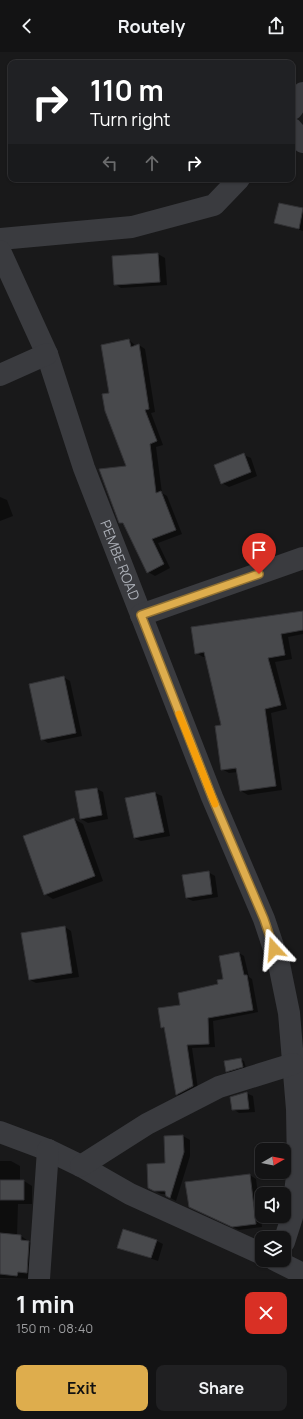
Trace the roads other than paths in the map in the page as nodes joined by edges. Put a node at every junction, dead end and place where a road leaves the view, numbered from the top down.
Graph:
1 (303, 93) edge
2 (295, 105) edge
3 (295, 133) edge
4 (303, 142) edge
5 (236, 182) edge
6 (0, 239) edge
7 (0, 251) edge
8 (47, 354) junction
9 (0, 375) edge
10 (303, 558) edge
11 (141, 615) junction
12 (293, 1064) junction
13 (0, 1132) edge
14 (48, 1150) junction
15 (81, 1166) junction
16 (289, 1231) edge
17 (255, 1250) edge
18 (39, 1279) edge

1 - 2 street
3 - 4 street
5 - 6 street
7 - 8 street, PEMBE ROAD
8 - 9 street
8 - 11 street, PEMBE ROAD
10 - 11 street
11 - 12 street, PEMBE ROAD
12 - 15 street
12 - 16 street, PEMBE ROAD
13 - 14 street
14 - 15 street
14 - 18 street
15 - 17 street

